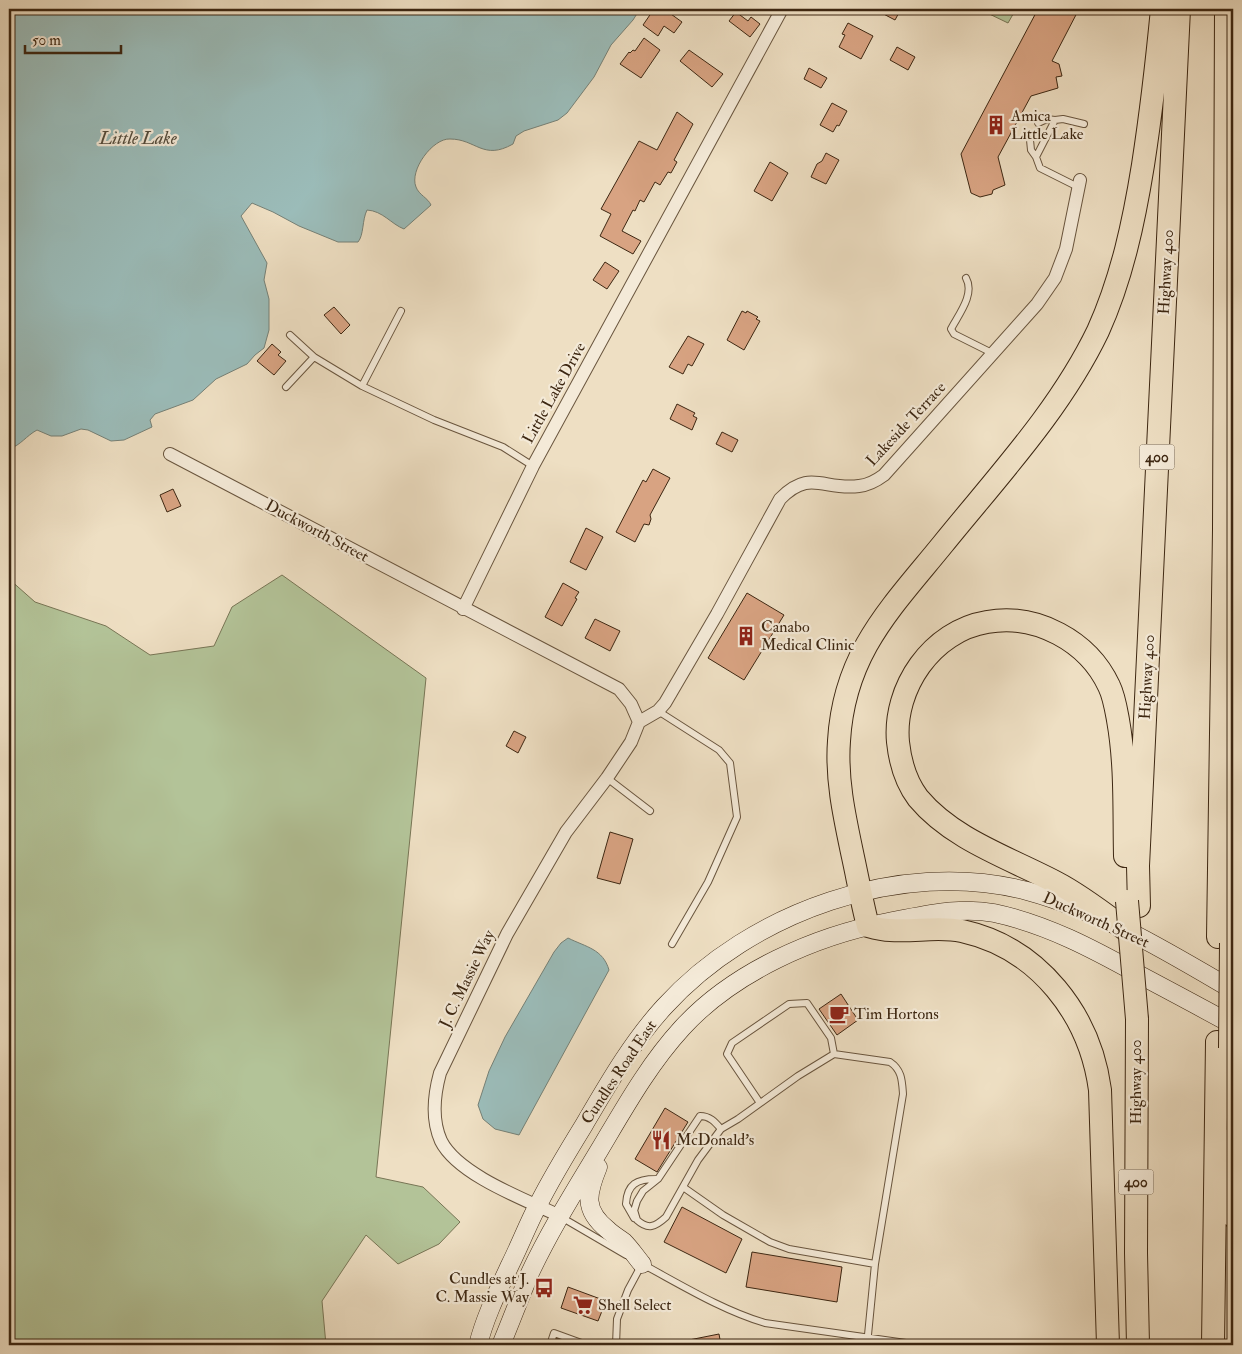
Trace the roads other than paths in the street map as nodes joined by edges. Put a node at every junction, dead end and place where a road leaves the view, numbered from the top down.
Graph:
1 (782, 9) edge
2 (1162, 9) edge
3 (1179, 9) edge
4 (1226, 9) edge
5 (1055, 120) junction
6 (1038, 123) dead end
7 (1084, 124) dead end
8 (1030, 140) dead end
9 (1036, 158) junction
10 (1079, 183) joint
11 (966, 278) dead end
12 (401, 311) dead end
13 (290, 335) dead end
14 (992, 353) junction
15 (314, 357) junction
16 (362, 386) junction
17 (286, 387) dead end
18 (170, 454) dead end
19 (533, 466) junction
20 (463, 609) junction
21 (658, 711) junction
22 (639, 722) junction
23 (607, 778) junction
24 (650, 811) dead end
25 (860, 893) junction
26 (1133, 903) junction
27 (868, 926) junction
28 (1129, 932) junction
29 (672, 944) dead end
30 (1233, 990) edge
31 (1233, 1025) edge
32 (1224, 1045) junction
33 (834, 1054) junction
34 (760, 1103) junction
35 (612, 1129) junction
36 (721, 1129) junction
37 (658, 1179) junction
38 (683, 1187) junction
39 (538, 1205) junction
40 (635, 1215) junction
41 (560, 1216) junction
42 (1233, 1216) edge
43 (642, 1264) junction
44 (875, 1264) junction
45 (867, 1342) edge
46 (575, 1343) edge
47 (478, 1345) edge
48 (501, 1345) edge
49 (550, 1345) edge
50 (587, 1345) edge
51 (616, 1345) edge
52 (920, 1345) edge
53 (1108, 1345) edge
54 (1138, 1345) edge
55 (1213, 1345) edge

1 - 19 street, Little Lake Drive
2 - 25 highway
3 - 26 highway, Highway 400 / 400
4 - 32 highway
5 - 6 lane
5 - 7 lane
5 - 9 lane
8 - 9 lane
9 - 10 lane
10 - 14 street, Lakeside Terrace
11 - 14 lane
12 - 16 lane
13 - 15 lane
14 - 21 street, Lakeside Terrace
15 - 16 lane
15 - 17 lane
16 - 19 lane
18 - 20 street, Duckworth Street
19 - 20 street, Little Lake Drive
20 - 22 street
21 - 22 street, Lakeside Terrace
21 - 29 lane
22 - 23 street, J. C. Massie Way
23 - 24 lane
23 - 39 street, J. C. Massie Way
25 - 27 highway
25 - 28 main road, Duckworth Street
25 - 39 main road, Cundles Road East
26 - 28 highway
26 - 54 highway, Highway 400 / 400, bridge
27 - 31 main road, Duckworth Street
27 - 35 main road, Cundles Road East
27 - 53 highway
28 - 30 main road, Duckworth Street
32 - 42 highway
32 - 55 highway
33 - 34 lane
33 - 34 lane
33 - 44 lane
34 - 36 lane
35 - 41 main road, Cundles Road East
35 - 43 main road
36 - 37 lane
36 - 38 lane
37 - 40 lane
37 - 40 lane
38 - 40 lane
38 - 44 lane
39 - 41 street, J. C. Massie Way
39 - 47 main road, Cundles Road East
41 - 43 lane
41 - 48 main road, Cundles Road East
43 - 45 lane
43 - 51 lane
44 - 45 lane
45 - 52 lane
46 - 49 lane
46 - 50 lane

